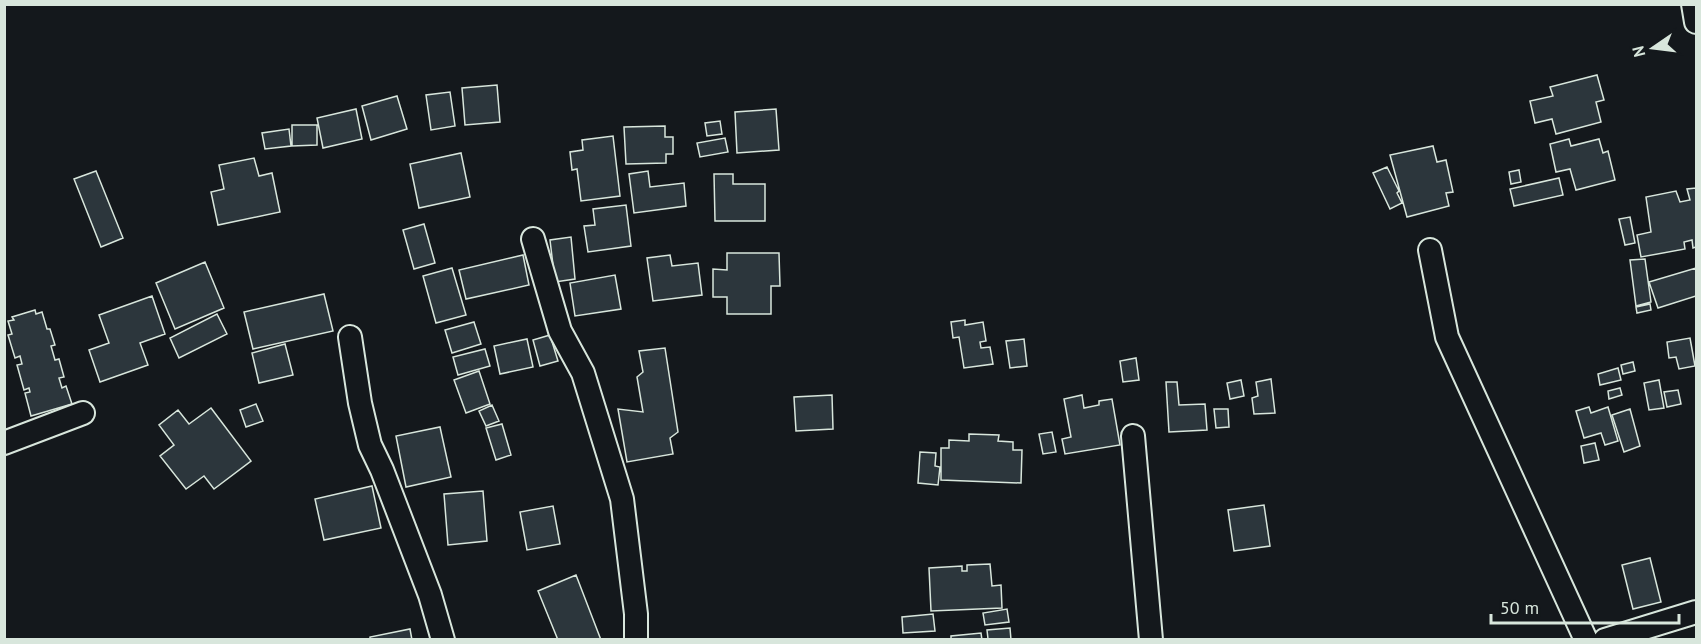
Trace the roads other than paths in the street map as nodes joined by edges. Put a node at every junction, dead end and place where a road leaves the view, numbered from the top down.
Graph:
1 (1693, 4) edge
2 (1696, 22) edge
3 (533, 239) dead end
4 (1430, 250) dead end
5 (350, 337) dead end
6 (83, 413) dead end
7 (1133, 436) dead end
8 (4, 443) edge
9 (1696, 612) edge
10 (443, 639) edge
11 (636, 639) edge
12 (1151, 639) edge
13 (1586, 639) edge
14 (1605, 639) edge

1 - 2 street
3 - 11 street
4 - 13 street
5 - 10 street
6 - 8 street
7 - 12 street
9 - 14 street

